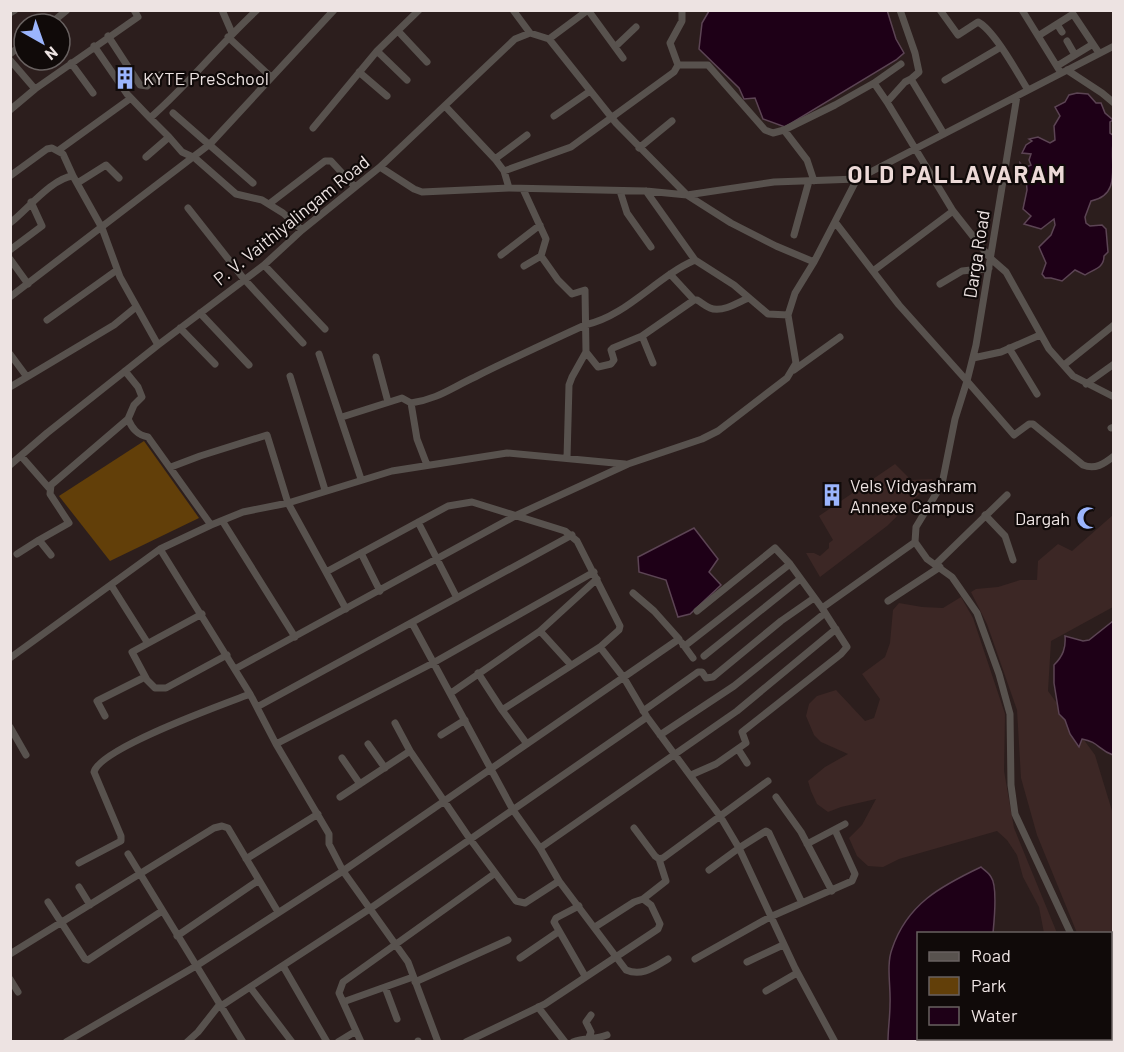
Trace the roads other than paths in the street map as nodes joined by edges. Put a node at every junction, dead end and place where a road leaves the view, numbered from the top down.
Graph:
1 (15, 10) edge
2 (147, 10) edge
3 (222, 10) edge
4 (257, 10) edge
5 (334, 10) edge
6 (419, 10) edge
7 (513, 10) edge
8 (588, 10) edge
9 (682, 10) edge
10 (900, 10) edge
11 (940, 10) edge
12 (1022, 10) edge
13 (1072, 12) edge
14 (10, 13) edge
15 (136, 14) edge
16 (1057, 24) junction
17 (636, 27) dead end
18 (398, 31) junction
19 (1062, 32) dead end
20 (530, 33) junction
21 (230, 35) junction
22 (108, 36) junction
23 (1038, 36) junction
24 (549, 39) junction
25 (1067, 41) dead end
26 (1093, 44) junction
27 (94, 46) junction
28 (1113, 46) edge
29 (615, 47) junction
30 (1001, 47) junction
31 (377, 51) junction
32 (1099, 53) junction
33 (1076, 55) junction
34 (623, 58) dead end
35 (10, 60) edge
36 (72, 62) edge
37 (427, 62) dead end
38 (72, 64) edge
39 (901, 64) dead end
40 (678, 65) junction
41 (1062, 70) junction
42 (59, 72) edge
43 (359, 72) junction
44 (160, 75) dead end
45 (271, 77) junction
46 (911, 79) junction
47 (407, 80) dead end
48 (945, 80) dead end
49 (873, 83) junction
50 (35, 89) junction
51 (1028, 90) junction
52 (590, 91) junction
53 (93, 93) dead end
54 (387, 96) dead end
55 (1017, 96) junction
56 (131, 98) junction
57 (887, 102) junction
58 (1113, 103) edge
59 (445, 106) junction
60 (10, 110) edge
61 (173, 113) dead end
62 (554, 116) dead end
63 (611, 116) junction
64 (150, 118) junction
65 (672, 121) dead end
66 (314, 128) dead end
67 (784, 130) junction
68 (944, 134) junction
69 (527, 135) dead end
70 (169, 137) junction
71 (210, 144) junction
72 (639, 148) junction
73 (915, 148) junction
74 (59, 150) junction
75 (146, 158) dead end
76 (195, 158) junction
77 (495, 159) junction
78 (380, 167) junction
79 (504, 171) junction
80 (10, 176) edge
81 (119, 178) dead end
82 (76, 179) junction
83 (857, 179) junction
84 (811, 181) junction
85 (253, 183) dead end
86 (356, 187) junction
87 (509, 188) junction
88 (523, 189) junction
89 (620, 191) junction
90 (646, 191) junction
91 (687, 195) junction
92 (31, 202) junction
93 (269, 204) junction
94 (188, 208) dead end
95 (953, 211) junction
96 (835, 222) junction
97 (10, 223) edge
98 (540, 225) junction
99 (102, 228) junction
100 (302, 230) junction
101 (794, 235) dead end
102 (651, 247) dead end
103 (10, 250) edge
104 (501, 255) dead end
105 (541, 256) junction
106 (990, 258) junction
107 (10, 259) edge
108 (695, 260) junction
109 (814, 262) junction
110 (264, 265) junction
111 (524, 266) dead end
112 (989, 268) junction
113 (117, 270) junction
114 (873, 271) junction
115 (670, 274) junction
116 (244, 279) junction
117 (27, 284) junction
118 (940, 284) dead end
119 (10, 297) edge
120 (748, 298) junction
121 (694, 300) junction
122 (136, 307) junction
123 (200, 313) junction
124 (788, 315) junction
125 (47, 320) dead end
126 (585, 325) junction
127 (1113, 325) edge
128 (180, 327) junction
129 (325, 329) dead end
130 (1040, 335) junction
131 (642, 336) junction
132 (840, 337) dead end
133 (303, 343) dead end
134 (158, 345) junction
135 (1009, 348) junction
136 (586, 352) junction
137 (10, 354) edge
138 (319, 354) dead end
139 (376, 357) dead end
140 (973, 358) junction
141 (653, 363) dead end
142 (215, 364) dead end
143 (1113, 364) edge
144 (249, 365) dead end
145 (1064, 365) junction
146 (794, 370) junction
147 (125, 371) junction
148 (290, 376) dead end
149 (27, 377) junction
150 (967, 381) junction
151 (1086, 384) junction
152 (10, 387) edge
153 (1036, 394) dead end
154 (1113, 397) edge
155 (388, 402) junction
156 (411, 403) junction
157 (342, 417) junction
158 (128, 419) junction
159 (21, 456) junction
160 (1113, 456) edge
161 (567, 458) junction
162 (628, 464) junction
163 (10, 465) edge
164 (427, 465) junction
165 (171, 467) junction
166 (361, 479) junction
167 (49, 488) junction
168 (325, 490) junction
169 (1007, 495) dead end
170 (288, 503) junction
171 (517, 515) junction
172 (985, 515) junction
173 (223, 522) junction
174 (418, 522) junction
175 (211, 525) junction
176 (572, 535) junction
177 (39, 540) junction
178 (915, 542) junction
179 (160, 549) junction
180 (361, 553) junction
181 (17, 554) dead end
182 (51, 555) dead end
183 (437, 559) junction
184 (1013, 560) dead end
185 (790, 564) junction
186 (938, 566) junction
187 (326, 572) junction
188 (596, 576) junction
189 (800, 579) junction
190 (111, 585) junction
191 (380, 591) junction
192 (633, 593) dead end
193 (457, 598) junction
194 (814, 598) junction
195 (888, 601) dead end
196 (346, 609) junction
197 (824, 611) junction
198 (697, 612) dead end
199 (202, 614) junction
200 (412, 623) junction
201 (836, 629) junction
202 (540, 632) junction
203 (295, 637) junction
204 (147, 642) junction
205 (681, 642) junction
206 (600, 647) junction
207 (227, 655) junction
208 (704, 656) dead end
209 (10, 658) edge
210 (693, 658) dead end
211 (433, 663) junction
212 (571, 665) junction
213 (236, 669) junction
214 (478, 673) junction
215 (145, 677) junction
216 (624, 678) junction
217 (451, 693) junction
218 (250, 694) junction
219 (257, 707) junction
220 (502, 710) junction
221 (645, 714) junction
222 (105, 716) dead end
223 (465, 720) junction
224 (395, 723) dead end
225 (10, 727) edge
226 (441, 735) dead end
227 (660, 735) junction
228 (276, 744) junction
229 (368, 744) dead end
230 (527, 744) junction
231 (738, 749) junction
232 (410, 751) junction
233 (26, 755) dead end
234 (675, 756) junction
235 (342, 758) dead end
236 (747, 763) dead end
237 (385, 768) junction
238 (492, 769) junction
239 (691, 775) junction
240 (768, 781) dead end
241 (360, 784) junction
242 (340, 797) dead end
243 (776, 797) dead end
244 (445, 800) junction
245 (513, 810) junction
246 (318, 814) junction
247 (720, 816) junction
248 (845, 824) dead end
249 (634, 828) dead end
250 (835, 830) junction
251 (470, 838) junction
252 (807, 844) junction
253 (540, 848) junction
254 (739, 848) junction
255 (128, 854) dead end
256 (246, 859) junction
257 (659, 859) junction
258 (80, 863) dead end
259 (343, 870) junction
260 (709, 870) dead end
261 (139, 873) junction
262 (494, 874) junction
263 (259, 880) junction
264 (559, 881) junction
265 (79, 887) dead end
266 (832, 891) junction
267 (644, 899) junction
268 (48, 902) dead end
269 (802, 903) junction
270 (90, 905) junction
271 (579, 906) junction
272 (371, 908) junction
273 (162, 911) junction
274 (278, 912) junction
275 (770, 917) junction
276 (61, 923) junction
277 (595, 927) junction
278 (558, 932) junction
279 (1071, 932) edge
280 (177, 936) junction
281 (508, 940) dead end
282 (396, 944) junction
283 (783, 945) junction
284 (10, 954) edge
285 (615, 957) junction
286 (520, 958) dead end
287 (668, 959) dead end
288 (695, 959) dead end
289 (747, 962) dead end
290 (196, 966) junction
291 (283, 966) junction
292 (797, 973) junction
293 (585, 976) junction
294 (10, 979) edge
295 (414, 980) junction
296 (250, 987) junction
297 (385, 987) junction
298 (18, 992) dead end
299 (766, 992) dead end
300 (344, 1002) junction
301 (221, 1005) junction
302 (538, 1007) junction
303 (591, 1015) dead end
304 (397, 1019) dead end
305 (356, 1031) junction
306 (607, 1035) dead end
307 (589, 1037) junction
308 (66, 1041) edge
309 (186, 1041) edge
310 (243, 1041) edge
311 (292, 1041) edge
312 (327, 1041) edge
313 (338, 1041) edge
314 (361, 1041) edge
315 (438, 1041) edge
316 (466, 1041) edge
317 (565, 1041) edge
318 (573, 1041) edge
319 (835, 1041) edge

1 - 14 street
2 - 15 street
3 - 21 street
4 - 21 street
5 - 45 street
6 - 18 street
7 - 20 street
8 - 24 street
8 - 29 street
9 - 40 street
10 - 46 street
11 - 30 street
12 - 23 street
13 - 16 street
13 - 26 street
15 - 22 street
16 - 19 street
16 - 23 street
17 - 29 street
18 - 31 street
18 - 37 street
20 - 24 street
20 - 59 street, P. V. Vaithiyalingam Road
21 - 45 street
21 - 64 street
22 - 27 street
22 - 44 street
23 - 41 street
24 - 52 street
25 - 33 street
26 - 32 street
26 - 33 street
27 - 36 street
27 - 56 street
28 - 32 street
29 - 34 street
30 - 48 street
30 - 51 street
31 - 43 street
31 - 47 street
32 - 41 street
33 - 41 street
35 - 50 street
38 - 53 street
39 - 49 street
40 - 63 street
40 - 67 street
41 - 51 street
41 - 58 street
42 - 50 street
43 - 54 street
43 - 66 street
45 - 71 street
46 - 57 street
46 - 68 street
49 - 57 street
49 - 67 street
50 - 60 street
51 - 55 street
52 - 62 street
52 - 63 street
55 - 68 street
55 - 106 street, Darga Road
56 - 64 street
56 - 74 street
57 - 73 street
59 - 77 street
59 - 78 street, P. V. Vaithiyalingam Road
61 - 71 street
63 - 72 street
63 - 79 street
64 - 70 street
65 - 72 street
67 - 84 street
68 - 73 street
69 - 77 street
70 - 75 street
70 - 76 street
71 - 76 street
71 - 85 street
72 - 91 street
73 - 83 street
73 - 95 street
74 - 80 street
74 - 82 street
76 - 93 street
76 - 99 street
77 - 79 street
78 - 86 street, P. V. Vaithiyalingam Road
78 - 87 street
79 - 87 street
81 - 82 street
82 - 92 street
82 - 99 street
83 - 84 street
83 - 96 street
84 - 91 street
84 - 101 street
86 - 93 street
86 - 100 street, P. V. Vaithiyalingam Road
87 - 88 street
88 - 89 street
88 - 98 street
89 - 90 street
89 - 102 street
90 - 91 street
90 - 108 street
91 - 109 street
92 - 97 street
92 - 103 street
93 - 100 street
94 - 116 street
95 - 106 street
95 - 114 street
96 - 109 street
96 - 114 street
98 - 104 street
98 - 105 street
99 - 113 street
99 - 117 street
100 - 110 street, P. V. Vaithiyalingam Road
105 - 111 street
105 - 126 street
106 - 112 street, Darga Road
106 - 130 street
107 - 117 street
108 - 115 street
108 - 120 street
109 - 124 street
110 - 116 street, P. V. Vaithiyalingam Road
110 - 129 street
112 - 118 street
112 - 140 street, Darga Road
113 - 122 street
113 - 125 street
114 - 150 street
115 - 121 street
115 - 126 street
116 - 123 street, P. V. Vaithiyalingam Road
116 - 133 street
117 - 119 street
120 - 121 street
120 - 124 street
121 - 131 street
122 - 134 street
122 - 149 street
123 - 128 street, P. V. Vaithiyalingam Road
123 - 144 street
124 - 146 street
126 - 136 street
126 - 156 street
127 - 145 street
128 - 134 street, P. V. Vaithiyalingam Road
128 - 142 street
130 - 135 street
130 - 145 street
131 - 136 street
131 - 141 street
132 - 146 street
134 - 147 street, P. V. Vaithiyalingam Road
135 - 140 street
135 - 153 street
136 - 161 street
137 - 149 street
138 - 157 street
139 - 155 street
140 - 150 street, Darga Road
143 - 151 street
145 - 151 street
146 - 162 street
147 - 158 street
147 - 159 street, P. V. Vaithiyalingam Road
148 - 168 street
149 - 152 street
150 - 160 street
150 - 178 street, Darga Road
151 - 154 street
155 - 156 street
155 - 157 street
156 - 164 street
157 - 166 street
158 - 165 street
158 - 167 street
159 - 163 street, P. V. Vaithiyalingam Road
159 - 167 street
161 - 162 street
161 - 164 street
162 - 171 street
164 - 166 street
165 - 170 street
165 - 175 street
166 - 168 street
167 - 177 street
168 - 170 street
169 - 172 street
170 - 173 street
170 - 187 street
171 - 174 street
171 - 176 street
171 - 183 street
172 - 184 street
172 - 186 street
173 - 175 street
173 - 203 street
174 - 180 street
174 - 183 street
175 - 179 street
176 - 188 street
176 - 193 street
177 - 181 street
177 - 182 street
178 - 186 street
178 - 197 street
179 - 190 street
179 - 199 street
180 - 187 street
180 - 191 street
183 - 191 street
183 - 193 street
185 - 189 street
185 - 198 street
185 - 205 street
186 - 195 street
186 - 279 street
187 - 196 street
188 - 202 street
188 - 206 street
188 - 211 street
189 - 194 street
189 - 208 street
190 - 204 street
190 - 209 street
191 - 196 street
192 - 205 street
193 - 200 street
194 - 197 street
194 - 221 street
196 - 203 street
197 - 201 street
197 - 227 street
199 - 204 street
199 - 207 street
200 - 211 street
200 - 219 street
201 - 231 street
201 - 234 street
202 - 212 street
202 - 214 street
203 - 213 street
204 - 215 street
205 - 210 street
205 - 216 street
206 - 212 street
206 - 216 street
207 - 213 street
207 - 215 street
211 - 217 street
211 - 228 street
212 - 220 street
213 - 218 street
214 - 217 street
214 - 220 street
215 - 222 street
216 - 221 street
216 - 230 street
217 - 223 street
218 - 219 street
218 - 258 street
219 - 228 street
220 - 230 street
221 - 227 street
221 - 245 street
223 - 226 street
223 - 238 street
224 - 232 street
225 - 233 street
227 - 234 street
228 - 246 street
229 - 237 street
230 - 238 street
231 - 236 street
231 - 239 street
232 - 237 street
232 - 244 street
234 - 239 street
234 - 253 street
235 - 241 street
237 - 241 street
238 - 244 street
238 - 245 street
239 - 247 street
240 - 247 street
241 - 242 street
243 - 252 street
244 - 251 street
244 - 259 street
245 - 251 street
245 - 253 street
246 - 256 street
246 - 259 street
247 - 254 street
247 - 257 street
248 - 250 street
249 - 257 street
250 - 252 street
250 - 266 street
251 - 262 street
251 - 272 street
252 - 266 street
253 - 264 street
254 - 260 street
254 - 269 street
254 - 275 street
255 - 261 street
256 - 261 street
256 - 263 street
257 - 267 street
259 - 272 street
259 - 274 street
261 - 270 street
261 - 273 street
262 - 264 street
262 - 282 street
263 - 274 street
263 - 280 street
264 - 271 street
265 - 270 street
266 - 269 street
267 - 277 street
267 - 285 street
268 - 276 street
269 - 275 street
270 - 276 street
271 - 277 street
271 - 278 street
272 - 282 street
272 - 291 street
273 - 276 street
273 - 280 street
274 - 290 street
275 - 283 street
275 - 288 street
276 - 284 street
277 - 285 street
278 - 286 street
278 - 293 street
280 - 290 street
281 - 295 street
282 - 295 street
282 - 300 street
283 - 289 street
283 - 292 street
285 - 287 street
285 - 293 street
290 - 301 street
290 - 308 street
291 - 296 street
291 - 312 street
292 - 299 street
292 - 319 street
293 - 302 street
294 - 298 street
295 - 297 street
295 - 315 street
296 - 301 street
296 - 311 street
297 - 300 street
297 - 304 street
300 - 305 street
301 - 309 street
301 - 310 street
302 - 316 street
302 - 317 street
303 - 307 street
305 - 313 street
305 - 314 street
306 - 307 street
307 - 318 street

